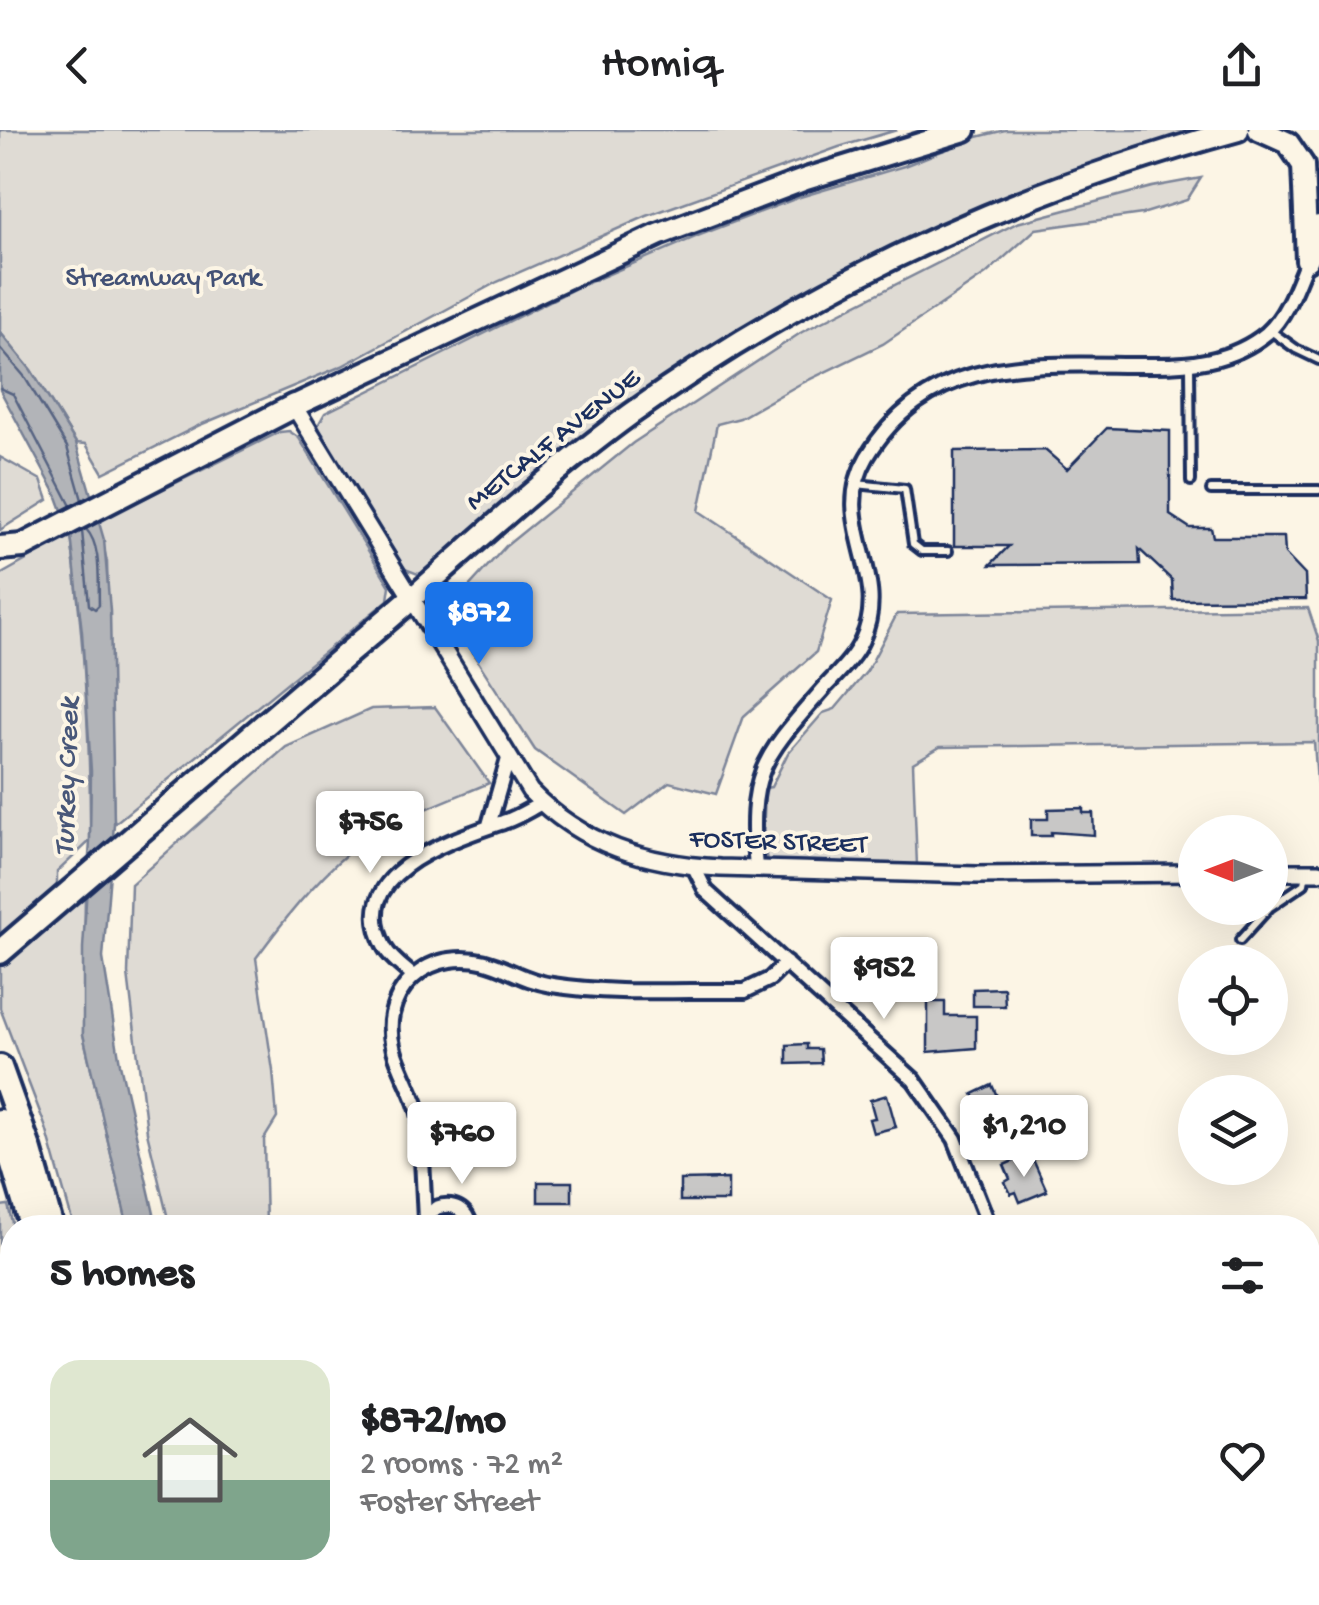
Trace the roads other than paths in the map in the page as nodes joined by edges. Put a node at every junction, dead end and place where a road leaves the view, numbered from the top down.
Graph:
1 (965, 130) edge
2 (1238, 130) edge
3 (1259, 130) edge
4 (1319, 226) edge
5 (1307, 260) junction
6 (1270, 330) junction
7 (1319, 360) edge
8 (1190, 364) junction
9 (294, 406) junction
10 (1190, 482) dead end
11 (855, 484) junction
12 (1210, 490) dead end
13 (1319, 490) edge
14 (11, 547) edge
15 (948, 551) dead end
16 (0, 560) edge
17 (411, 599) junction
18 (508, 759) junction
19 (542, 804) junction
20 (489, 825) junction
21 (694, 867) junction
22 (756, 869) junction
23 (1312, 872) edge
24 (1178, 873) edge
25 (1288, 895) edge
26 (1253, 925) edge
27 (1240, 940) dead end
28 (0, 952) edge
29 (786, 963) junction
30 (413, 976) junction
31 (0, 1066) edge
32 (0, 1121) edge
33 (28, 1215) edge
34 (48, 1215) edge
35 (424, 1215) edge
36 (431, 1215) edge
37 (466, 1215) edge
38 (985, 1215) edge

1 - 9 highway
2 - 17 highway, METCALF AVENUE
3 - 5 highway
4 - 5 highway
5 - 6 street
6 - 7 lane
6 - 8 street
8 - 10 lane
8 - 11 street
9 - 14 highway
9 - 17 street, FOSTER STREET
11 - 15 lane
11 - 22 street
12 - 13 lane
14 - 16 highway
17 - 18 street, FOSTER STREET
17 - 28 highway, METCALF AVENUE
18 - 19 street, FOSTER STREET
18 - 20 street
19 - 20 street
19 - 21 street, FOSTER STREET
20 - 30 street
21 - 22 street, FOSTER STREET
21 - 29 street
22 - 24 street, FOSTER STREET
23 - 25 lane
26 - 27 lane
29 - 30 street
29 - 38 street
30 - 35 street
31 - 34 highway
32 - 33 highway
36 - 37 street

